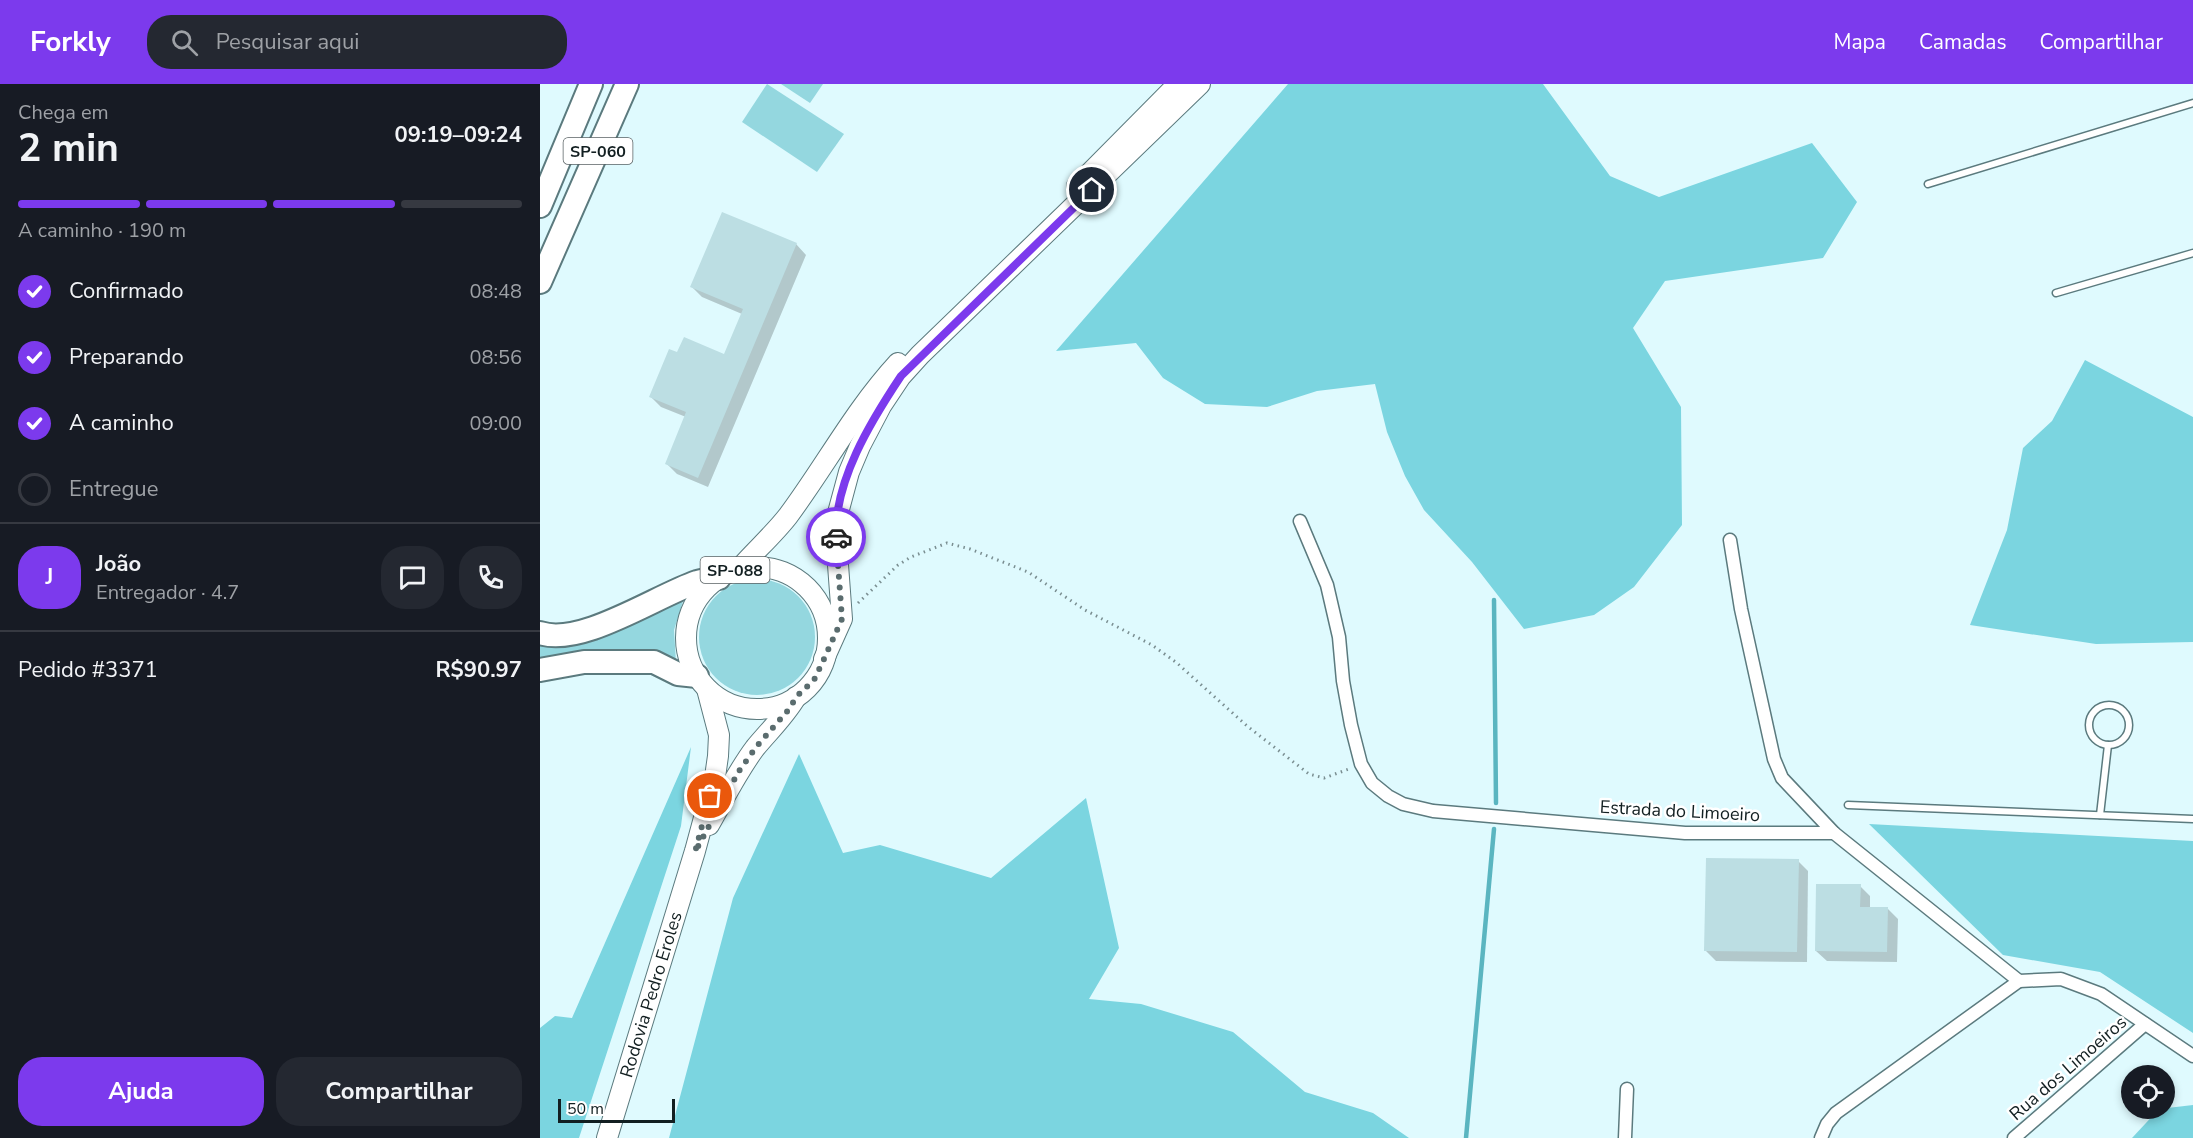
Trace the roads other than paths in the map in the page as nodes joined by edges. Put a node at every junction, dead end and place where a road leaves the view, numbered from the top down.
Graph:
1 (591, 84) edge
2 (627, 84) edge
3 (1178, 84) edge
4 (1200, 84) edge
5 (2193, 102) edge
6 (1928, 184) dead end
7 (540, 207) edge
8 (2193, 252) edge
9 (540, 282) edge
10 (2056, 293) dead end
11 (1300, 521) dead end
12 (1730, 540) dead end
13 (741, 567) junction
14 (720, 578) junction
15 (540, 633) edge
16 (824, 659) junction
17 (540, 670) edge
18 (702, 682) junction
19 (796, 697) junction
20 (2108, 745) junction
21 (1848, 805) dead end
22 (2100, 815) junction
23 (2193, 819) edge
24 (1834, 833) junction
25 (695, 852) junction
26 (2019, 981) junction
27 (2145, 1024) junction
28 (2193, 1056) edge
29 (1627, 1089) dead end
30 (607, 1138) edge
31 (1625, 1138) edge
32 (1821, 1138) edge
33 (2014, 1138) edge

1 - 7 highway, SP-060
2 - 9 highway, SP-060
3 - 13 main road, Rodovia Pedro Eroles / SP-088
4 - 16 main road, Rodovia Pedro Eroles / SP-088
5 - 6 lane
8 - 10 lane
11 - 24 street, Estrada do Limoeiro
12 - 24 street
13 - 14 main road, Rodovia Pedro Eroles / SP-088
13 - 16 main road, Rodovia Pedro Eroles / SP-088
14 - 15 highway
14 - 18 main road, Rodovia Pedro Eroles / SP-088
16 - 19 main road, Rodovia Pedro Eroles / SP-088
17 - 18 highway
18 - 19 main road, Rodovia Pedro Eroles / SP-088
18 - 25 main road, Rodovia Pedro Eroles / SP-088
19 - 25 main road, Rodovia Pedro Eroles / SP-088
20 - 20 lane
20 - 22 lane
21 - 22 lane
22 - 23 lane
24 - 26 street
25 - 30 main road, Rodovia Pedro Eroles / SP-088
26 - 27 street
26 - 32 street
27 - 28 street
27 - 33 street, Rua dos Limoeiros
29 - 31 street

